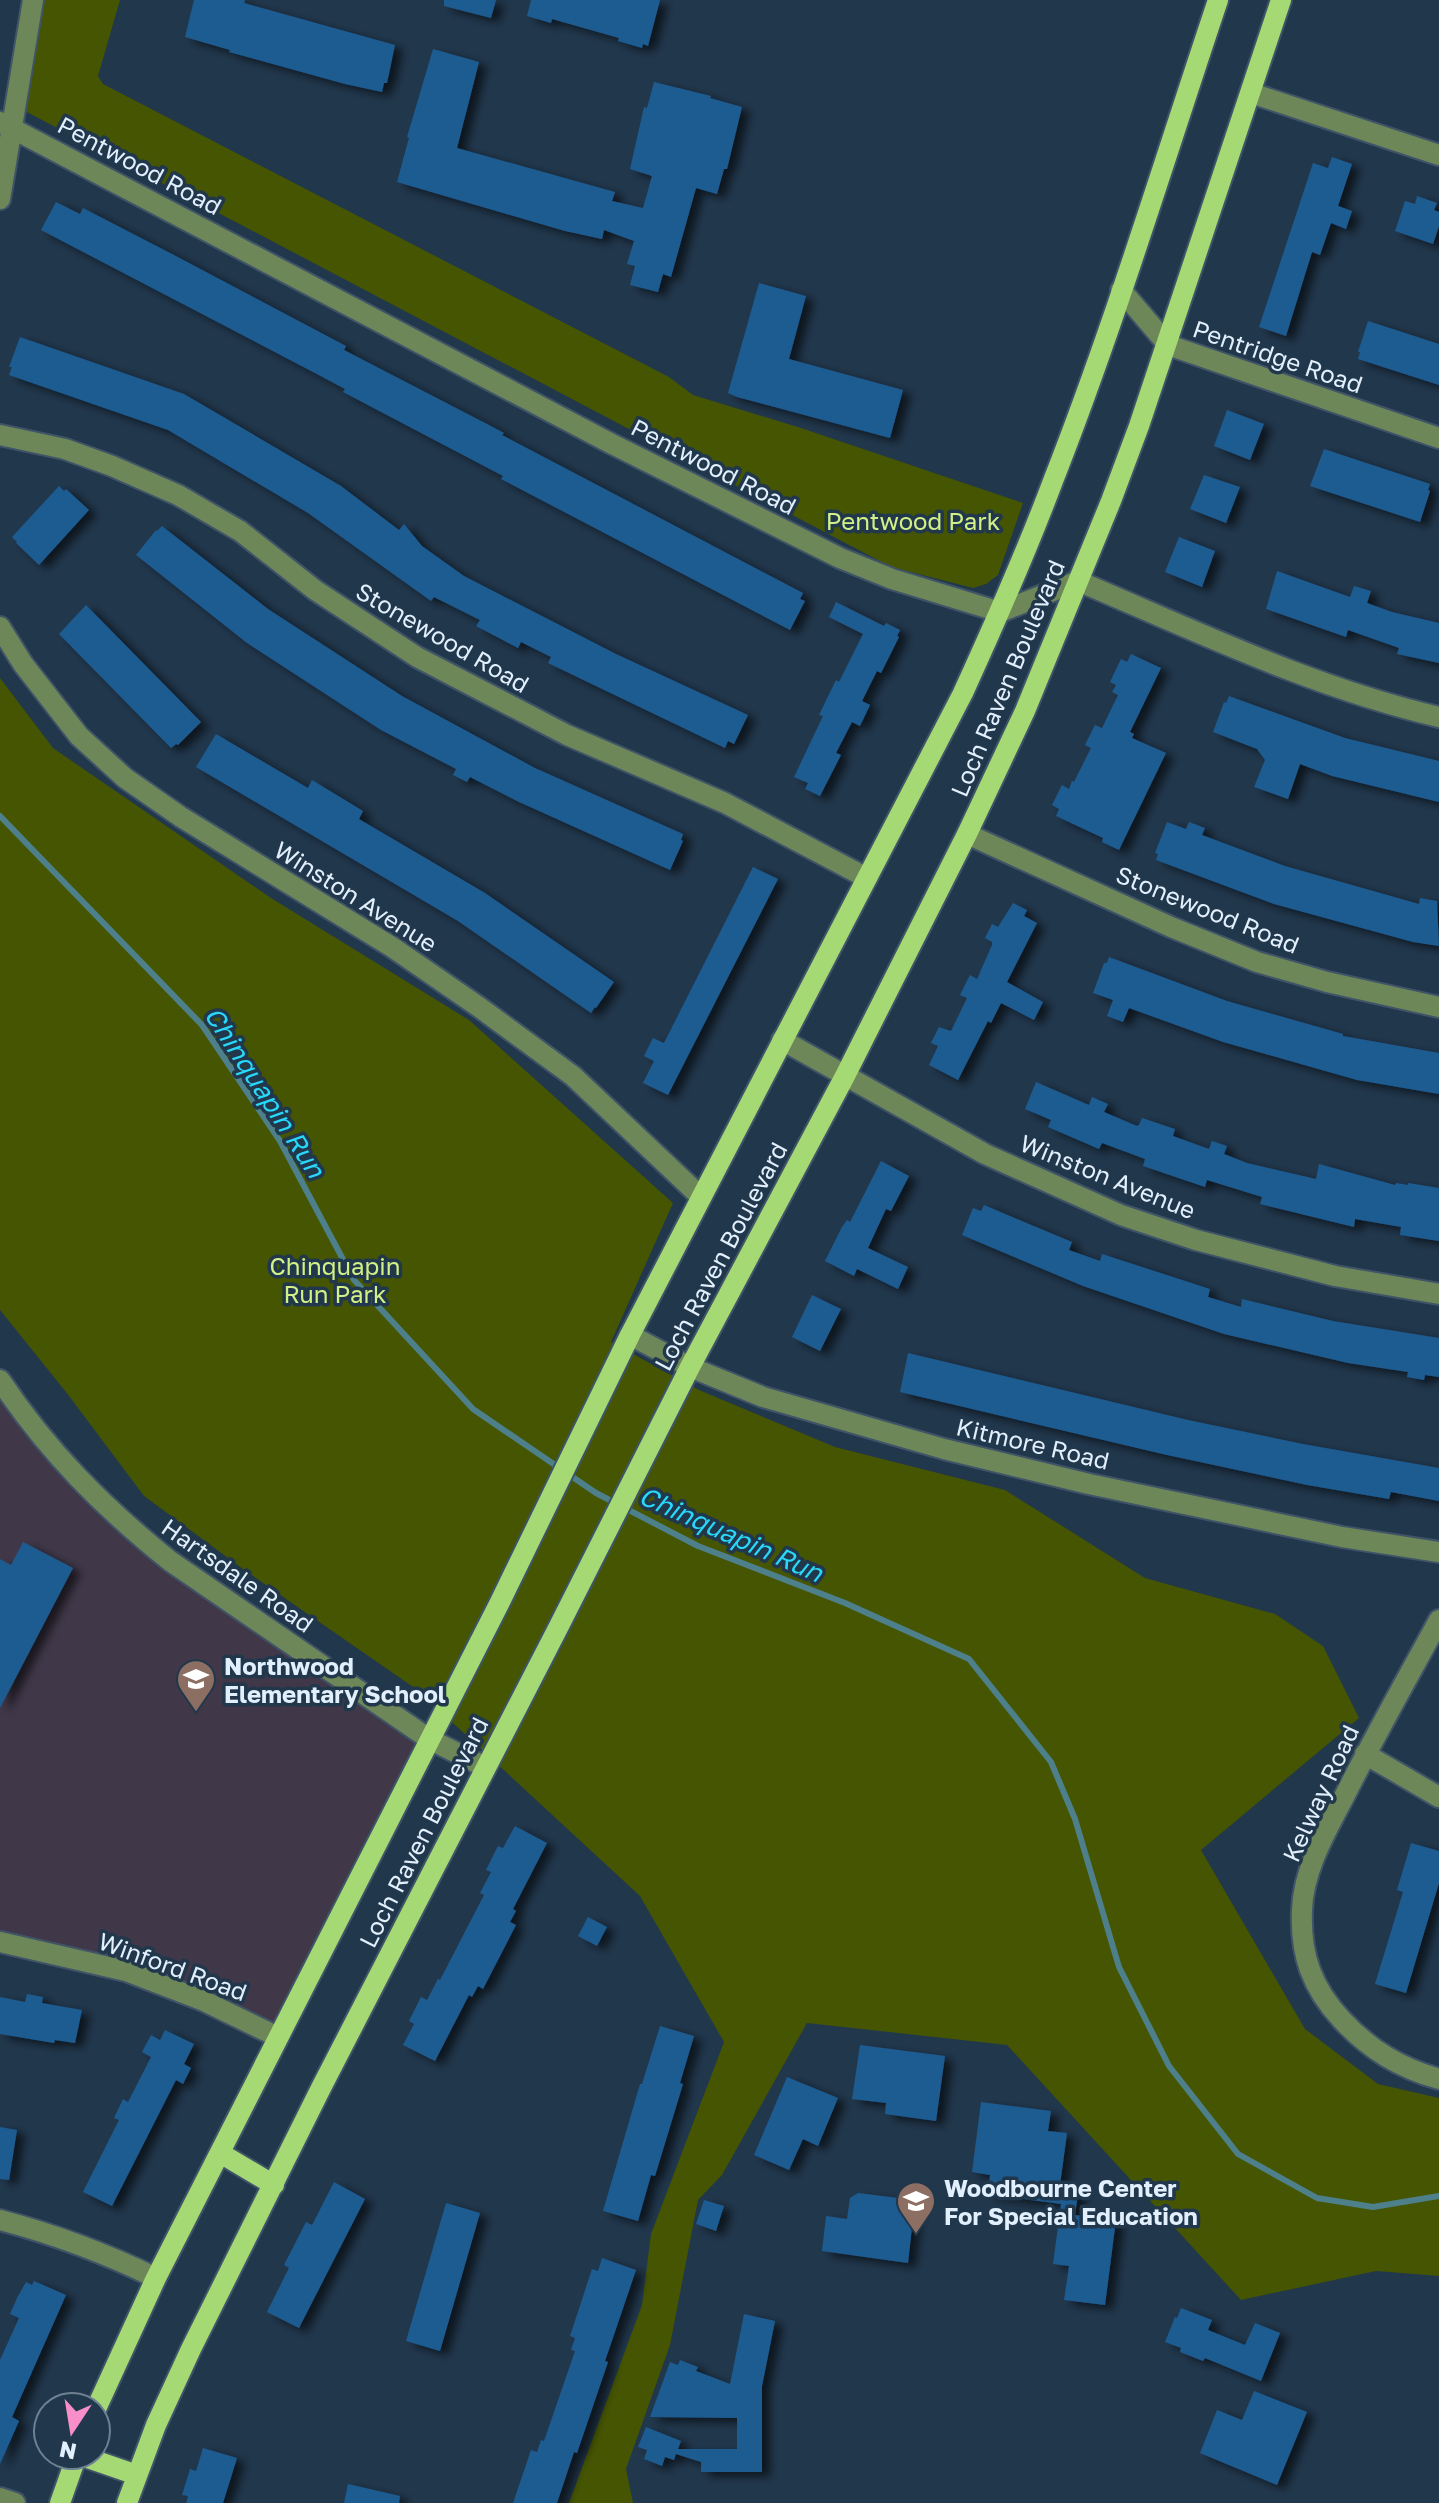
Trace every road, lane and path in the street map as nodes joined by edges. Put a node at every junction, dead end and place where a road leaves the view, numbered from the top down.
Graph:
1 (33, 0) edge
2 (1218, 0) edge
3 (1281, 0) edge
4 (1251, 93) junction
5 (5, 124) edge
6 (1439, 155) edge
7 (0, 199) edge
8 (1121, 290) junction
9 (1168, 345) junction
10 (0, 435) edge
11 (1439, 438) edge
12 (1078, 581) junction
13 (1000, 612) junction
14 (0, 627) edge
15 (1439, 717) edge
16 (967, 834) junction
17 (867, 878) junction
18 (1439, 1007) edge
19 (782, 1040) junction
20 (845, 1076) junction
21 (701, 1197) junction
22 (1439, 1294) edge
23 (630, 1335) junction
24 (690, 1367) junction
25 (0, 1380) edge
26 (1439, 1552) edge
27 (1439, 1620) edge
28 (429, 1739) junction
29 (1365, 1754) junction
30 (485, 1767) junction
31 (1439, 1797) edge
32 (0, 1942) edge
33 (278, 2037) junction
34 (1439, 2079) edge
35 (220, 2153) junction
36 (274, 2185) junction
37 (0, 2220) edge
38 (156, 2278) junction
39 (104, 2391) edge
40 (112, 2467) edge
41 (72, 2471) edge
42 (137, 2475) junction
43 (0, 2498) edge
44 (15, 2503) edge
45 (60, 2503) edge
46 (127, 2503) edge

1 - 5 street
2 - 8 main road, Loch Raven Boulevard
3 - 4 main road, Loch Raven Boulevard
4 - 6 street
4 - 9 main road, Loch Raven Boulevard
5 - 7 street
5 - 13 street, Pentwood Road
8 - 9 street, Pentridge Road
8 - 13 main road, Loch Raven Boulevard
9 - 11 street, Pentridge Road
9 - 12 main road, Loch Raven Boulevard
10 - 17 street, Stonewood Road
12 - 13 street
12 - 15 street
12 - 16 main road, Loch Raven Boulevard
13 - 17 main road, Loch Raven Boulevard
14 - 21 street, Winston Avenue
16 - 18 street, Stonewood Road
16 - 20 main road, Loch Raven Boulevard
17 - 19 main road, Loch Raven Boulevard
19 - 20 street, Winston Avenue
19 - 21 main road, Loch Raven Boulevard
20 - 22 street, Winston Avenue
20 - 24 main road, Loch Raven Boulevard
21 - 23 main road, Loch Raven Boulevard
23 - 24 street, Kitmore Road
23 - 28 main road, Loch Raven Boulevard
24 - 26 street, Kitmore Road
24 - 30 main road, Loch Raven Boulevard
25 - 28 street, Hartsdale Road
27 - 29 street, Kelway Road
28 - 30 street, Hartsdale Road
28 - 33 main road, Loch Raven Boulevard
29 - 31 street
29 - 34 street, Kelway Road
30 - 36 main road, Loch Raven Boulevard
32 - 33 street, Winford Road
33 - 35 main road, Loch Raven Boulevard
35 - 36 main road
35 - 38 main road, Loch Raven Boulevard
36 - 42 main road, Loch Raven Boulevard
37 - 38 street
38 - 39 main road, Loch Raven Boulevard
40 - 42 main road
41 - 45 main road
42 - 46 main road, Loch Raven Boulevard
43 - 44 street

